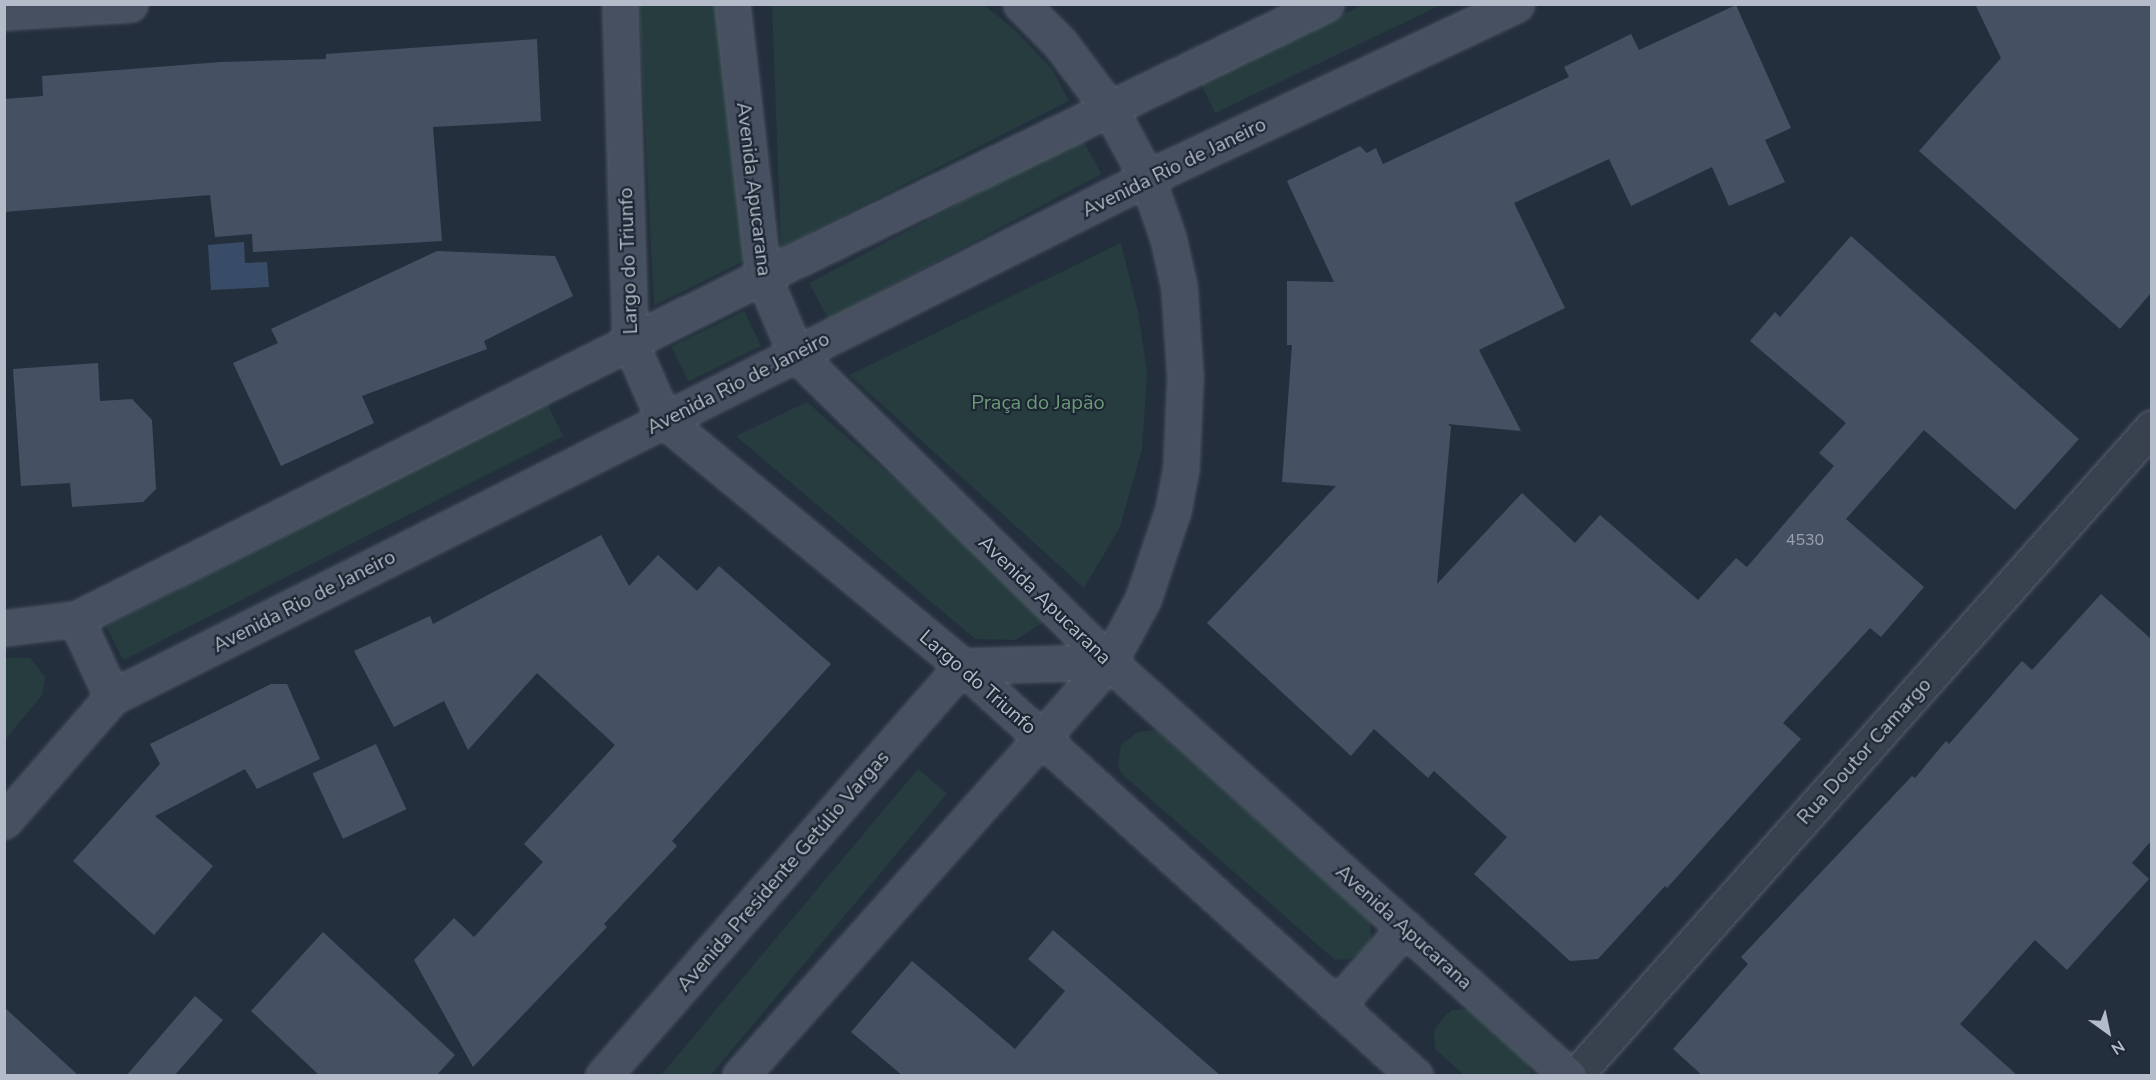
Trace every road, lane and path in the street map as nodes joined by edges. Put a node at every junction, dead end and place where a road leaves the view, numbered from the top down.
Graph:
1 (130, 4) edge
2 (620, 4) edge
3 (732, 4) edge
4 (1021, 4) edge
5 (1326, 4) edge
6 (1516, 4) edge
7 (4, 12) edge
8 (1111, 111) junction
9 (1147, 178) junction
10 (763, 276) junction
11 (630, 342) junction
12 (796, 354) junction
13 (664, 420) junction
14 (2151, 427) edge
15 (76, 619) junction
16 (4, 628) edge
17 (1109, 662) junction
18 (962, 666) junction
19 (112, 697) junction
20 (1041, 737) junction
21 (4, 821) edge
22 (1405, 928) junction
23 (1337, 1005) junction
24 (603, 1076) edge
25 (740, 1076) edge
26 (1415, 1076) edge
27 (1569, 1076) edge
28 (1575, 1076) edge

1 - 7 street
2 - 11 street, Largo do Triunfo
3 - 10 street, Avenida Apucarana
4 - 8 street, Largo do Triunfo
5 - 8 street
6 - 9 street, Avenida Rio de Janeiro
8 - 9 street, Largo do Triunfo
8 - 10 street
9 - 12 street, Avenida Rio de Janeiro
9 - 17 street, Largo do Triunfo
10 - 11 street
10 - 12 street, Avenida Apucarana
11 - 13 street, Largo do Triunfo
11 - 15 street
12 - 13 street, Avenida Rio de Janeiro
12 - 17 street, Avenida Apucarana
13 - 18 street, Largo do Triunfo
13 - 19 street, Avenida Rio de Janeiro
14 - 28 street, Rua Doutor Camargo
15 - 16 street
15 - 19 street
17 - 18 street
17 - 20 street, Largo do Triunfo
17 - 22 street, Avenida Apucarana
18 - 20 street, Largo do Triunfo
18 - 24 street, Avenida Presidente Getúlio Vargas
19 - 21 street, Avenida Rio de Janeiro
20 - 23 street
20 - 25 street
22 - 23 street
22 - 27 street, Avenida Apucarana
23 - 26 street

